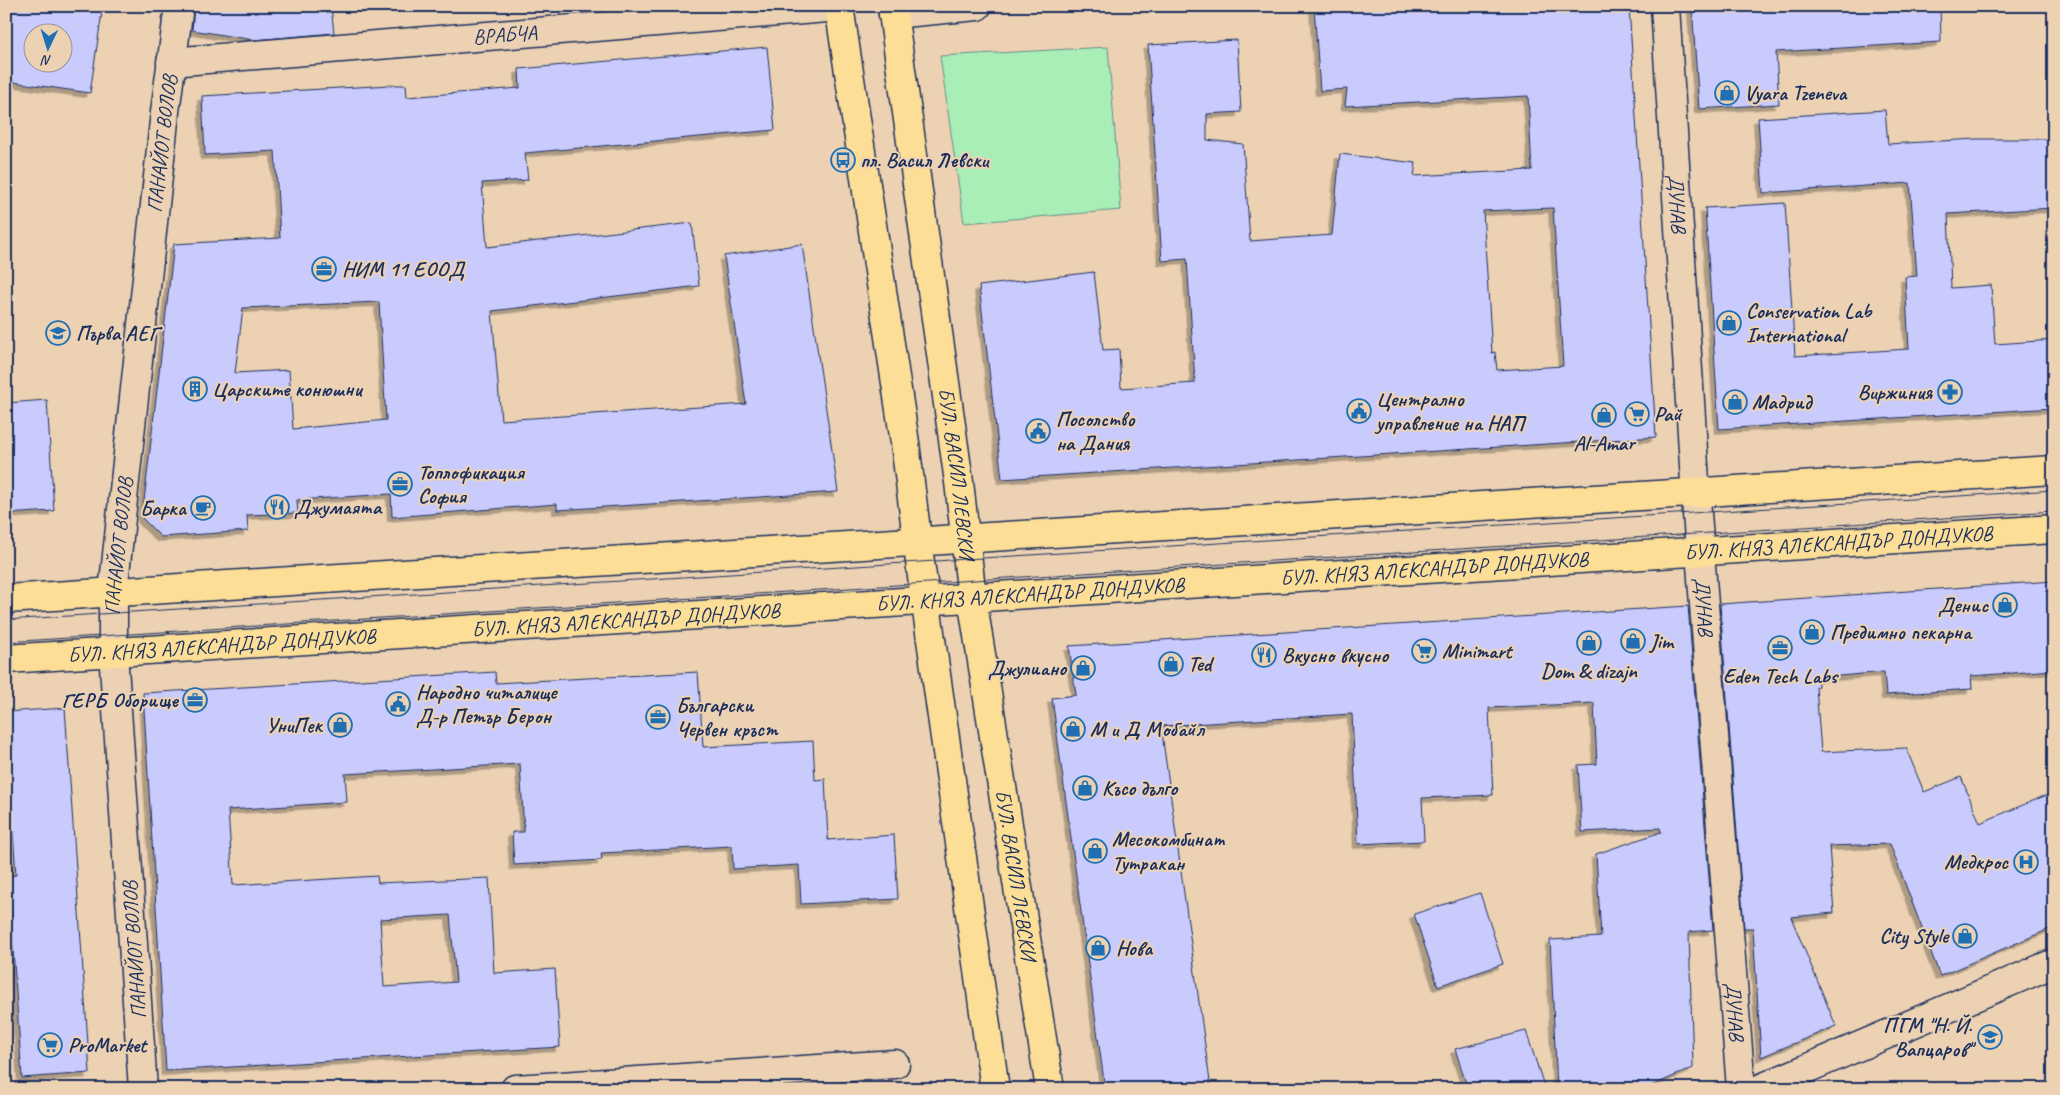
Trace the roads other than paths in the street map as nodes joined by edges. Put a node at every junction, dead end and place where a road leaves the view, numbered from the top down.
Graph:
1 (180, 6) edge
2 (977, 6) edge
3 (1665, 6) edge
4 (839, 7) edge
5 (892, 10) edge
6 (171, 62) junction
7 (2054, 470) edge
8 (1696, 492) junction
9 (2054, 529) edge
10 (966, 539) junction
11 (919, 542) junction
12 (1700, 552) junction
13 (113, 592) junction
14 (972, 598) junction
15 (6, 599) edge
16 (926, 600) junction
17 (112, 652) junction
18 (6, 659) edge
19 (2054, 963) edge
20 (895, 1064) dead end
21 (143, 1089) edge
22 (515, 1089) edge
23 (995, 1089) edge
24 (1050, 1089) edge
25 (1741, 1089) edge
26 (1759, 1089) edge

1 - 6 street, ПАНАЙОТ ВОЛОВ
2 - 5 street
3 - 8 street, ДУНАВ
4 - 6 street, ВРАБЧА
4 - 11 main road
5 - 10 main road, БУЛ. ВАСИЛ ЛЕВСКИ
6 - 13 street, ПАНАЙОТ ВОЛОВ
7 - 8 main road
8 - 10 main road
8 - 12 street, ДУНАВ
9 - 12 main road, БУЛ. КНЯЗ АЛЕКСАНДЪР ДОНДУКОВ
10 - 11 main road
10 - 14 main road, БУЛ. ВАСИЛ ЛЕВСКИ
11 - 13 main road
11 - 16 main road
12 - 14 main road, БУЛ. КНЯЗ АЛЕКСАНДЪР ДОНДУКОВ
12 - 25 street, ДУНАВ
13 - 15 main road
13 - 17 street, ПАНАЙОТ ВОЛОВ
14 - 16 main road, БУЛ. КНЯЗ АЛЕКСАНДЪР ДОНДУКОВ
14 - 24 main road, БУЛ. ВАСИЛ ЛЕВСКИ
16 - 17 main road, БУЛ. КНЯЗ АЛЕКСАНДЪР ДОНДУКОВ
16 - 23 main road
17 - 18 main road, БУЛ. КНЯЗ АЛЕКСАНДЪР ДОНДУКОВ
17 - 21 street, ПАНАЙОТ ВОЛОВ
19 - 26 street
20 - 22 street

